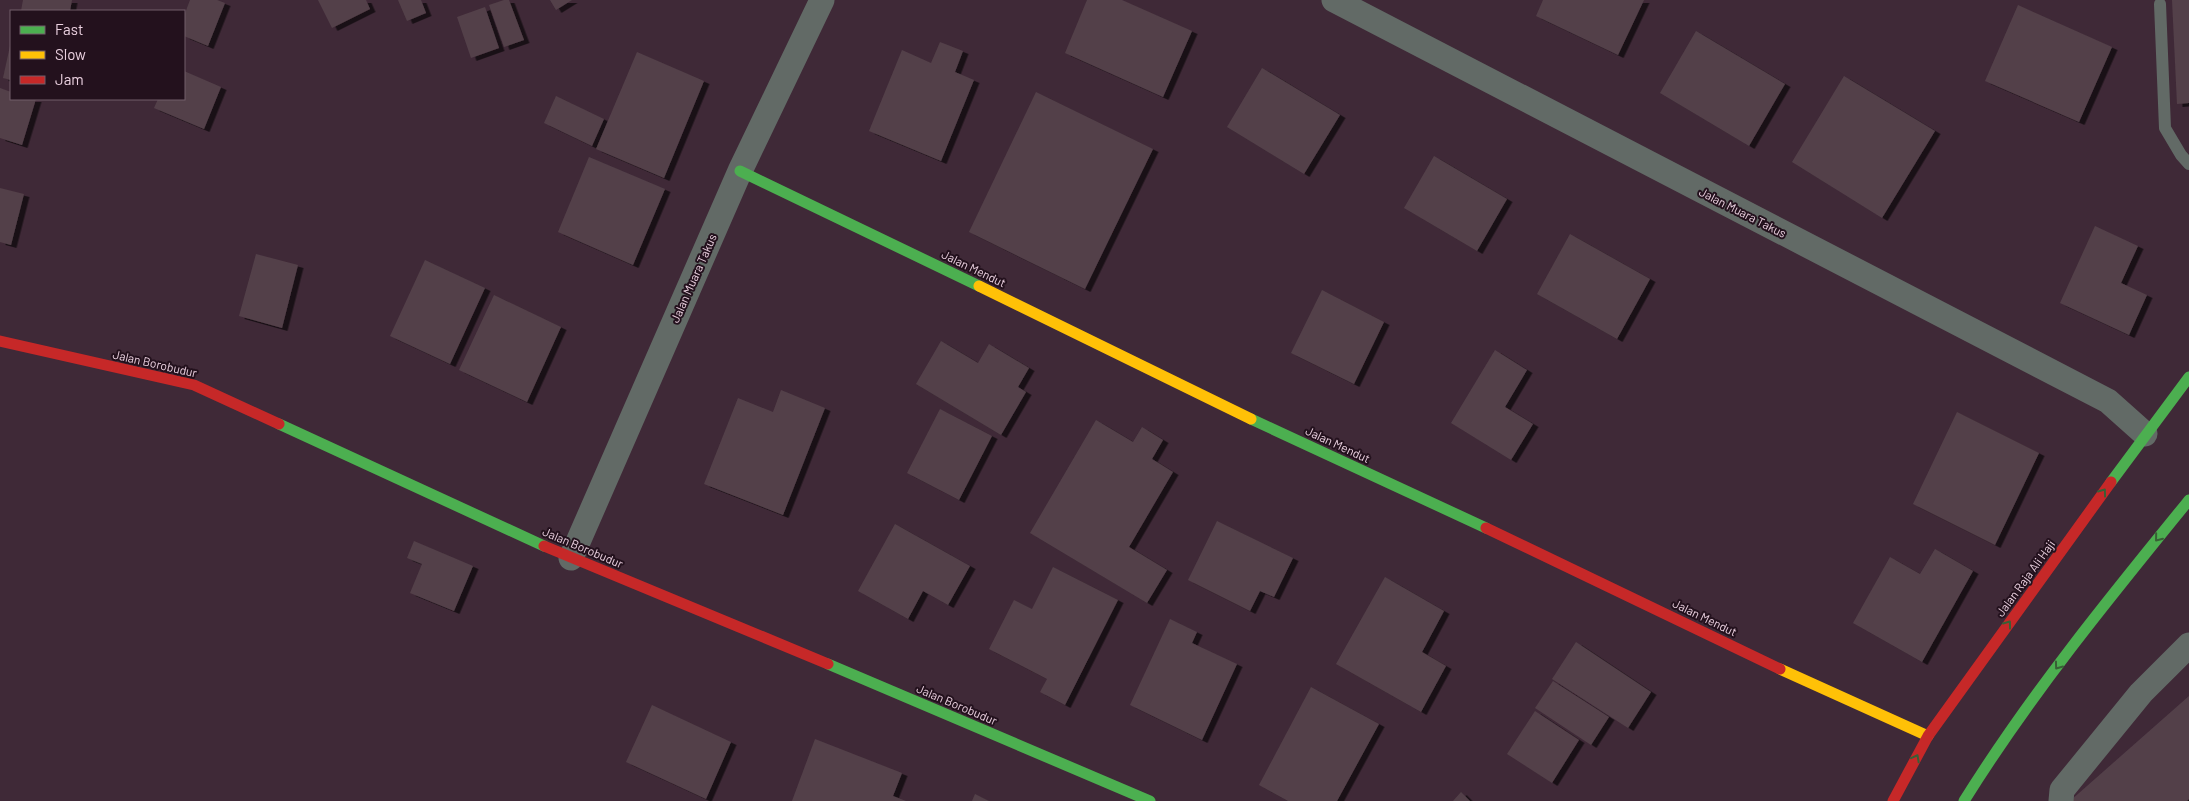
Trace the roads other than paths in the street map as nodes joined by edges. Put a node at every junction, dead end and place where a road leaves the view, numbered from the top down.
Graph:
1 (822, 0) edge
2 (1334, 0) edge
3 (2160, 4) dead end
4 (2189, 164) edge
5 (740, 171) junction
6 (0, 341) edge
7 (2189, 377) edge
8 (2145, 434) junction
9 (2189, 500) edge
10 (571, 558) junction
11 (2189, 646) edge
12 (1928, 736) junction
13 (1150, 801) edge
14 (1893, 801) edge
15 (1964, 801) edge
16 (2061, 801) edge

1 - 5 street, Jalan Muara Takus
2 - 8 street, Jalan Muara Takus
3 - 4 lane
5 - 10 street, Jalan Muara Takus
5 - 12 street, Jalan Mendut
6 - 10 street, Jalan Borobudur
7 - 8 street, Jalan Raja Ali Haji
12 -> 8 street, Jalan Raja Ali Haji
9 -> 15 street
10 - 13 street, Jalan Borobudur
11 - 16 street
14 -> 12 street, Jalan Raja Ali Haji

